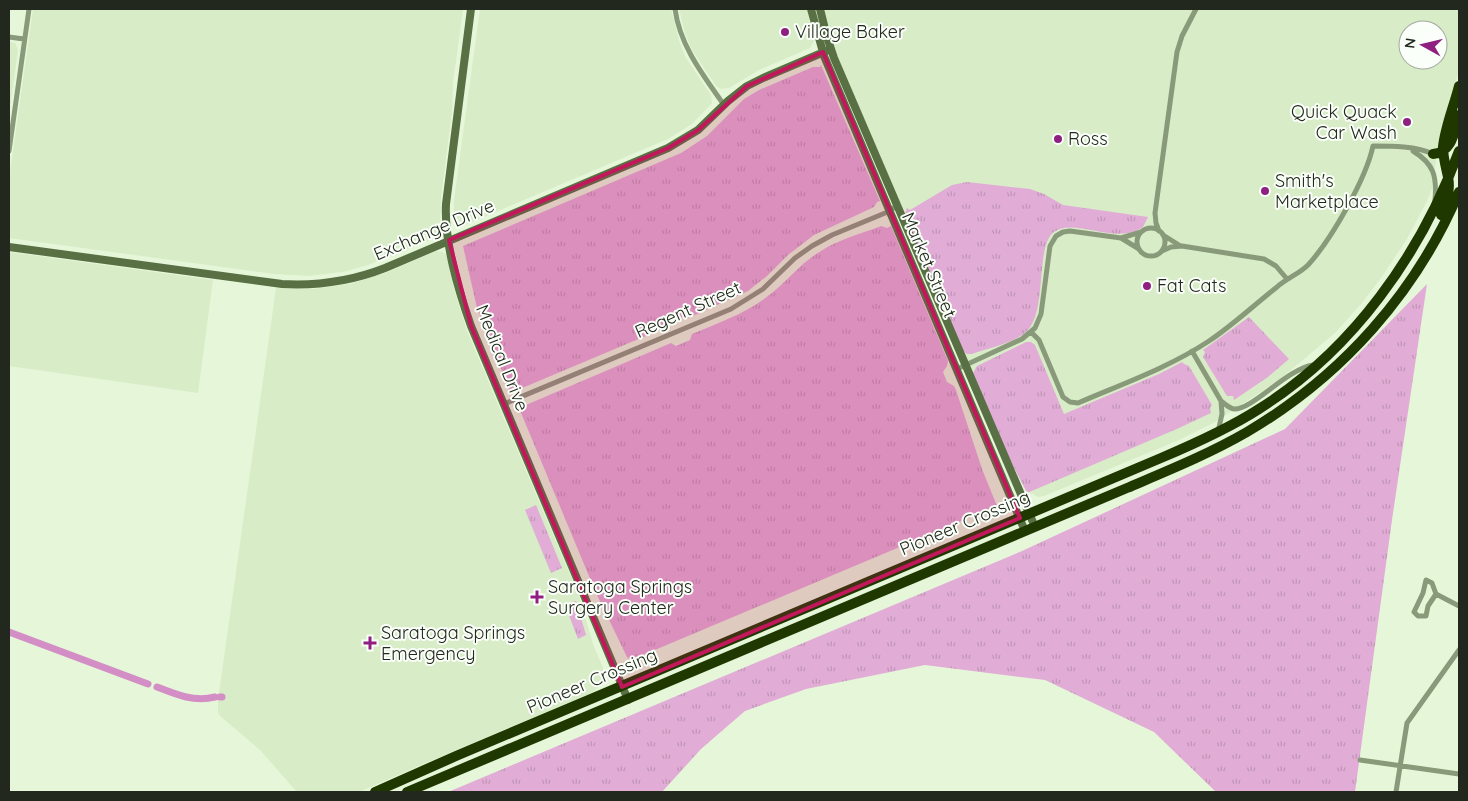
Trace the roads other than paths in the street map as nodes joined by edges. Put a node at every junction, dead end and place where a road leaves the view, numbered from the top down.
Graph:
1 (28, 9) edge
2 (471, 9) edge
3 (675, 9) edge
4 (811, 9) edge
5 (820, 9) edge
6 (1196, 9) edge
7 (9, 37) edge
8 (24, 39) junction
9 (827, 50) junction
10 (1459, 86) edge
11 (724, 105) junction
12 (1459, 116) edge
13 (1410, 149) junction
14 (9, 151) edge
15 (1443, 151) junction
16 (1459, 151) edge
17 (1433, 154) junction
18 (1446, 173) junction
19 (1459, 192) edge
20 (897, 205) junction
21 (1434, 210) junction
22 (890, 211) junction
23 (1155, 213) junction
24 (1143, 231) junction
25 (1160, 233) junction
26 (1121, 238) junction
27 (449, 240) junction
28 (9, 246) edge
29 (1182, 246) junction
30 (1139, 249) junction
31 (1162, 251) junction
32 (1287, 279) junction
33 (1381, 320) junction
34 (1031, 332) junction
35 (1192, 351) junction
36 (965, 364) junction
37 (1316, 365) junction
38 (957, 369) junction
39 (1220, 401) junction
40 (504, 404) junction
41 (1217, 432) junction
42 (1025, 516) junction
43 (1036, 527) junction
44 (1025, 531) junction
45 (1436, 594) junction
46 (1459, 606) edge
47 (1459, 650) edge
48 (1458, 656) edge
49 (622, 686) junction
50 (628, 700) junction
51 (1360, 760) dead end
52 (1400, 766) junction
53 (1459, 774) edge
54 (375, 792) edge
55 (407, 792) edge
56 (1396, 792) edge

1 - 8 street
2 - 27 street, Medical Drive
3 - 11 street
4 - 9 street, Market Street
5 - 9 street, Market Street
6 - 23 street
7 - 8 street
8 - 14 street
9 - 11 street, Exchange Drive
9 - 20 street, Market Street
9 - 22 street, Market Street
10 - 15 highway
11 - 27 street, Exchange Drive
12 - 15 highway
13 - 17 street
13 - 21 street
13 - 32 street
15 - 17 highway
15 - 18 highway
16 - 18 highway, Pioneer Crossing
17 - 18 street
18 - 21 highway, Pioneer Crossing
18 - 33 highway
19 - 33 highway, Pioneer Crossing
20 - 22 street, Regent Street
20 - 36 street, Market Street
21 - 37 highway, Pioneer Crossing
22 - 38 street, Market Street
22 - 40 street, Regent Street
23 - 24 street
23 - 25 street
24 - 25 street
24 - 26 street
24 - 30 street
25 - 29 street
25 - 31 street
26 - 30 street
26 - 34 street
27 - 28 street, Exchange Drive
27 - 40 street, Medical Drive
29 - 31 street
29 - 32 street
30 - 31 street
32 - 35 street
33 - 43 highway, Pioneer Crossing
34 - 35 street
34 - 36 street
35 - 39 street
36 - 38 street
36 - 42 street, Market Street
37 - 39 street
37 - 41 highway, Pioneer Crossing
38 - 42 street, Market Street
39 - 41 street
40 - 49 street, Medical Drive
41 - 42 highway, Pioneer Crossing
42 - 43 street, Market Street
42 - 44 street, Market Street
42 - 49 highway, Pioneer Crossing
43 - 44 highway, Pioneer Crossing
44 - 50 highway, Pioneer Crossing
45 - 45 street
45 - 46 street
47 - 48 street
48 - 52 street
49 - 50 street, Medical Drive
49 - 54 highway, Pioneer Crossing
50 - 55 highway, Pioneer Crossing
51 - 52 street
52 - 53 street
52 - 56 street

